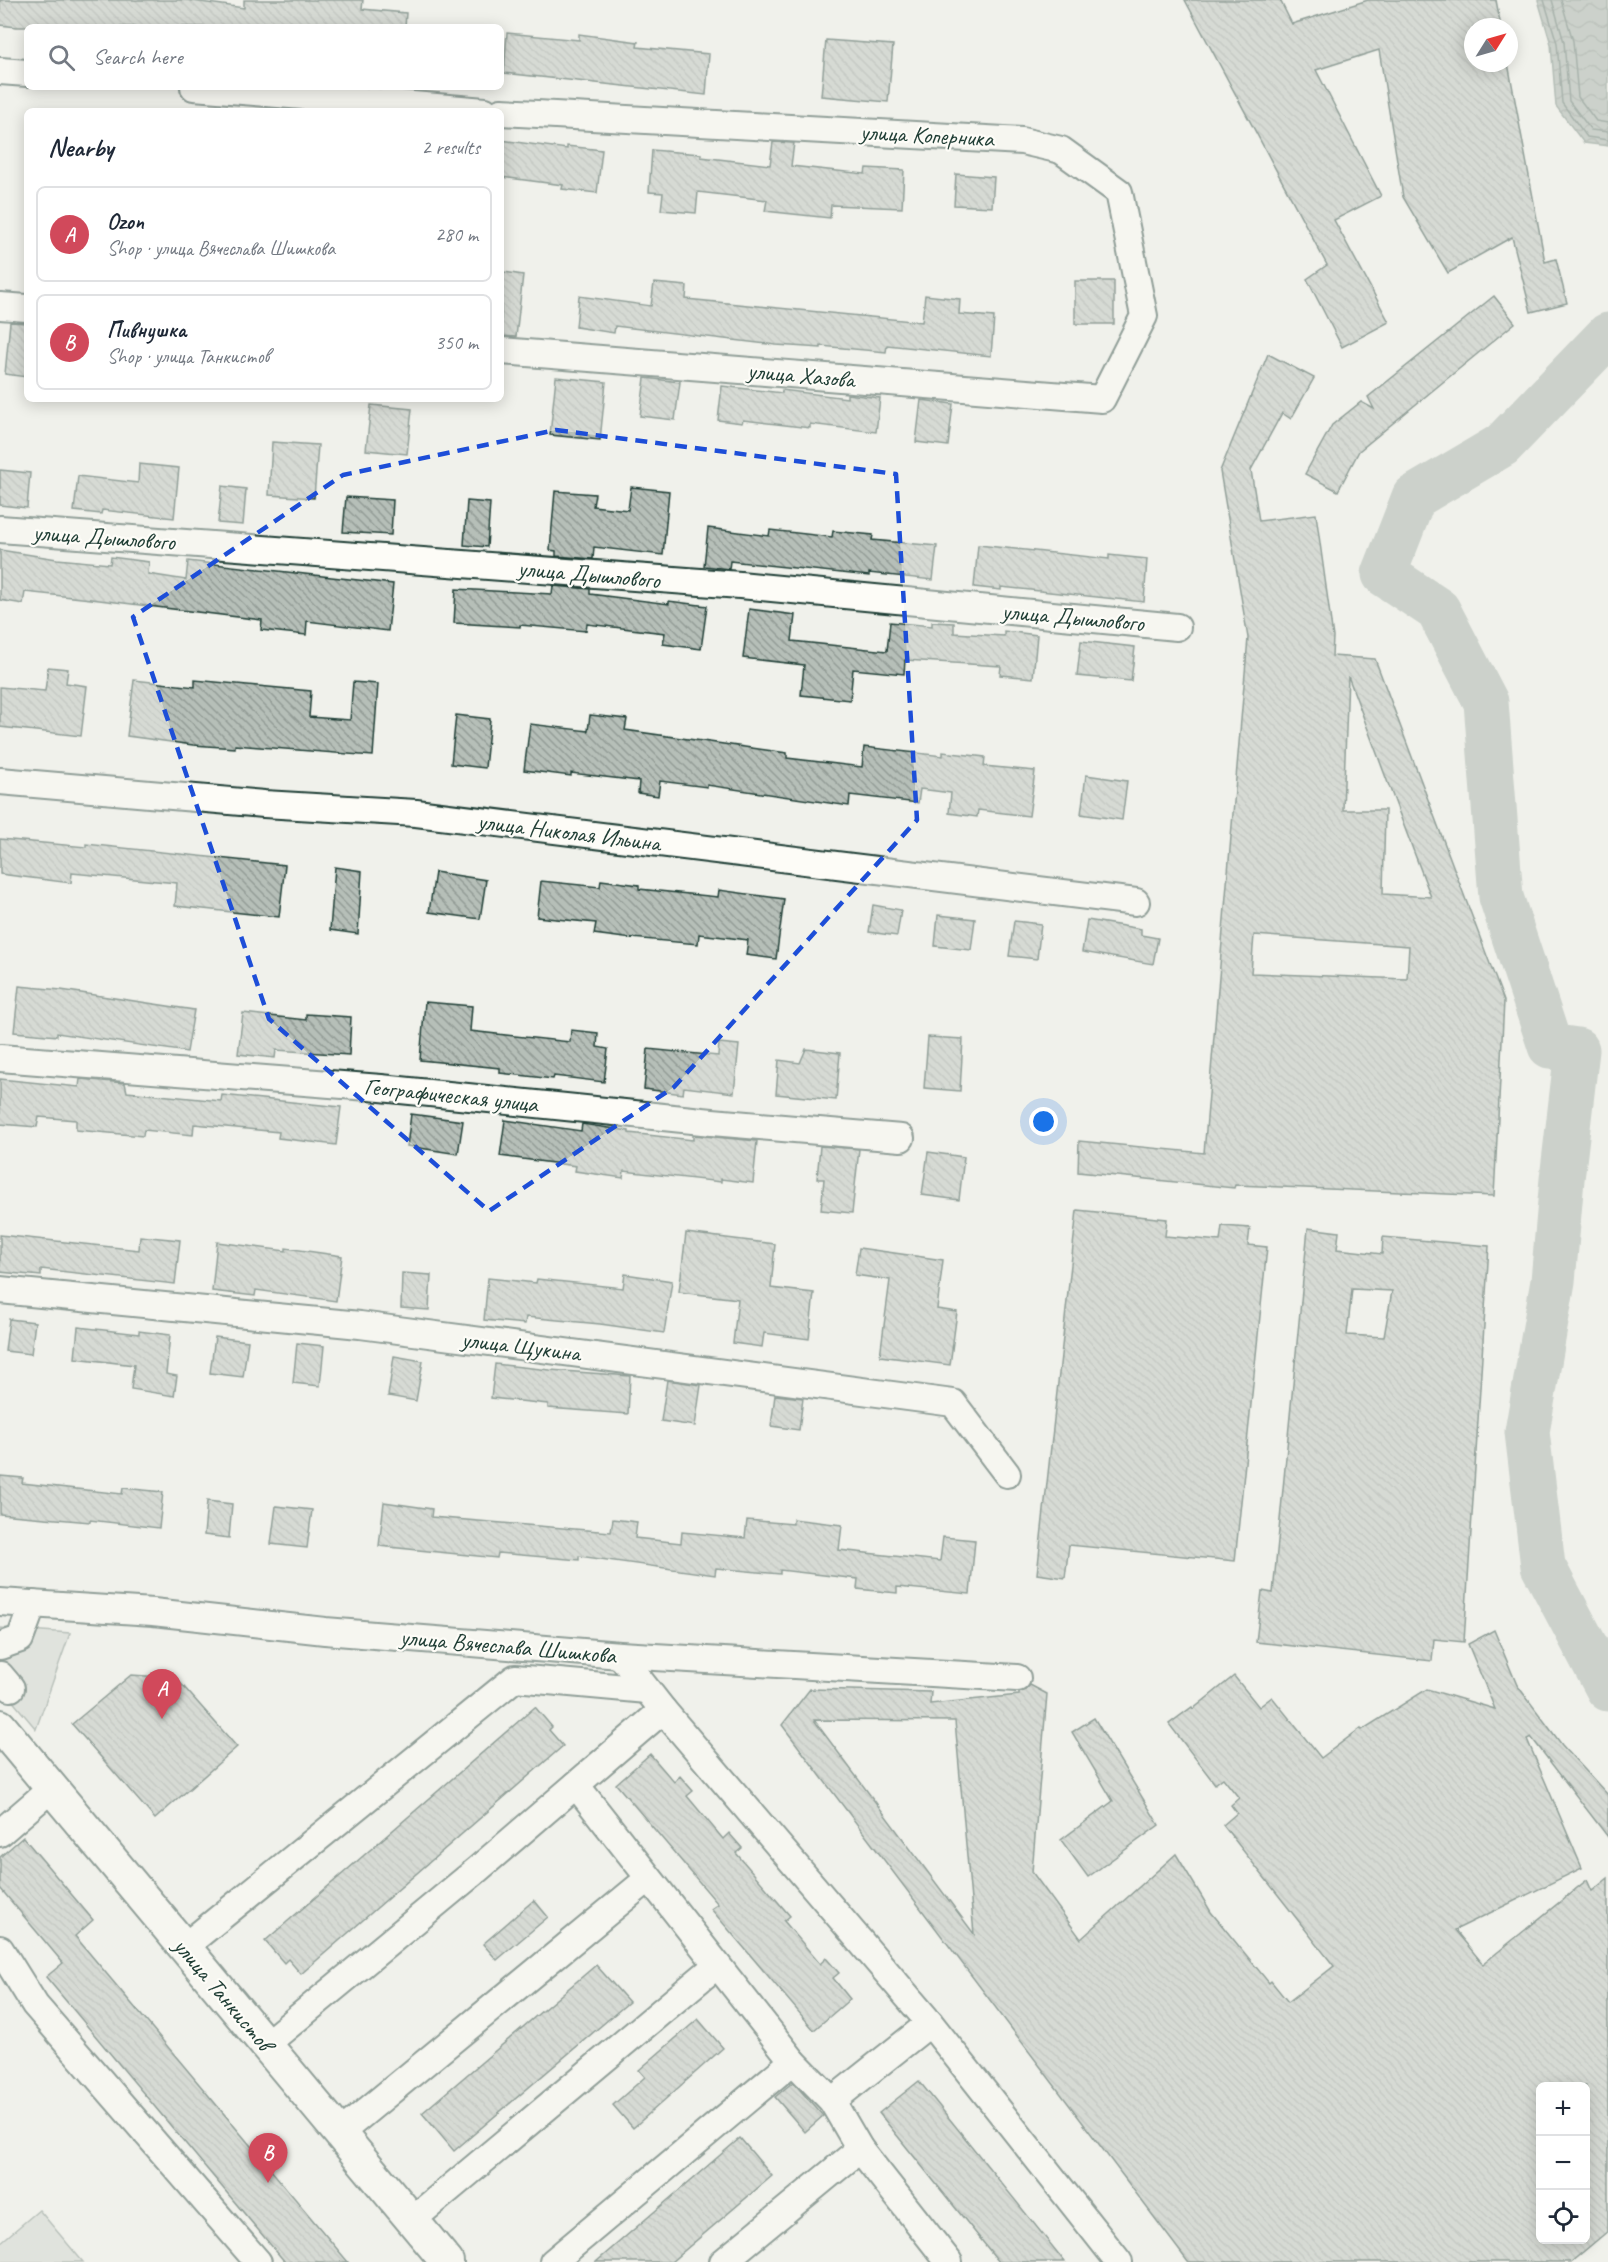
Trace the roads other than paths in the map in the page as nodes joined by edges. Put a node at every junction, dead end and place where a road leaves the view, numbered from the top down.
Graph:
1 (0, 71) edge
2 (24, 73) edge
3 (230, 90) edge
4 (449, 108) edge
5 (504, 112) edge
6 (0, 306) edge
7 (24, 308) edge
8 (504, 351) edge
9 (1102, 399) joint
10 (0, 529) edge
11 (1177, 627) dead end
12 (0, 781) edge
13 (1136, 902) dead end
14 (0, 1058) edge
15 (901, 1138) dead end
16 (0, 1290) edge
17 (1006, 1474) dead end
18 (0, 1602) edge
19 (33, 1604) junction
20 (0, 1646) edge
21 (620, 1655) junction
22 (1017, 1678) dead end
23 (647, 1690) junction
24 (663, 1710) junction
25 (0, 1726) edge
26 (576, 1785) junction
27 (52, 1788) junction
28 (0, 1833) edge
29 (648, 1879) junction
30 (184, 1947) junction
31 (0, 1949) edge
32 (717, 1965) junction
33 (930, 2023) junction
34 (265, 2044) junction
35 (793, 2061) junction
36 (832, 2101) junction
37 (340, 2133) junction
38 (860, 2149) junction
39 (412, 2220) junction
40 (258, 2262) edge
41 (447, 2262) edge
42 (552, 2262) edge
43 (723, 2262) edge
44 (949, 2262) edge
45 (1119, 2262) edge

1 - 2 street
3 - 4 street
5 - 9 street, улица Коперника
6 - 7 street
8 - 9 street, улица Хазова
10 - 11 street, улица Дышлового
12 - 13 street, улица Николая Ильина
14 - 15 street, Географическая улица
16 - 17 street, улица Щукина
18 - 19 street, улица Вячеслава Шишкова
19 - 20 street
19 - 21 street, улица Вячеслава Шишкова
21 - 22 street, улица Вячеслава Шишкова
21 - 23 street
23 - 24 street
23 - 30 street
24 - 26 street
24 - 33 street
25 - 27 main road, улица Танкистов
26 - 29 street
26 - 34 street
27 - 28 street
27 - 30 main road, улица Танкистов
29 - 32 street
29 - 37 street
30 - 34 main road, улица Танкистов
31 - 40 street
32 - 35 street
32 - 39 street
33 - 36 street
33 - 45 street
34 - 37 main road, улица Танкистов
35 - 36 street
35 - 42 street
36 - 38 street
37 - 39 main road, улица Танкистов
38 - 43 street
38 - 44 street
39 - 41 main road, улица Танкистов

